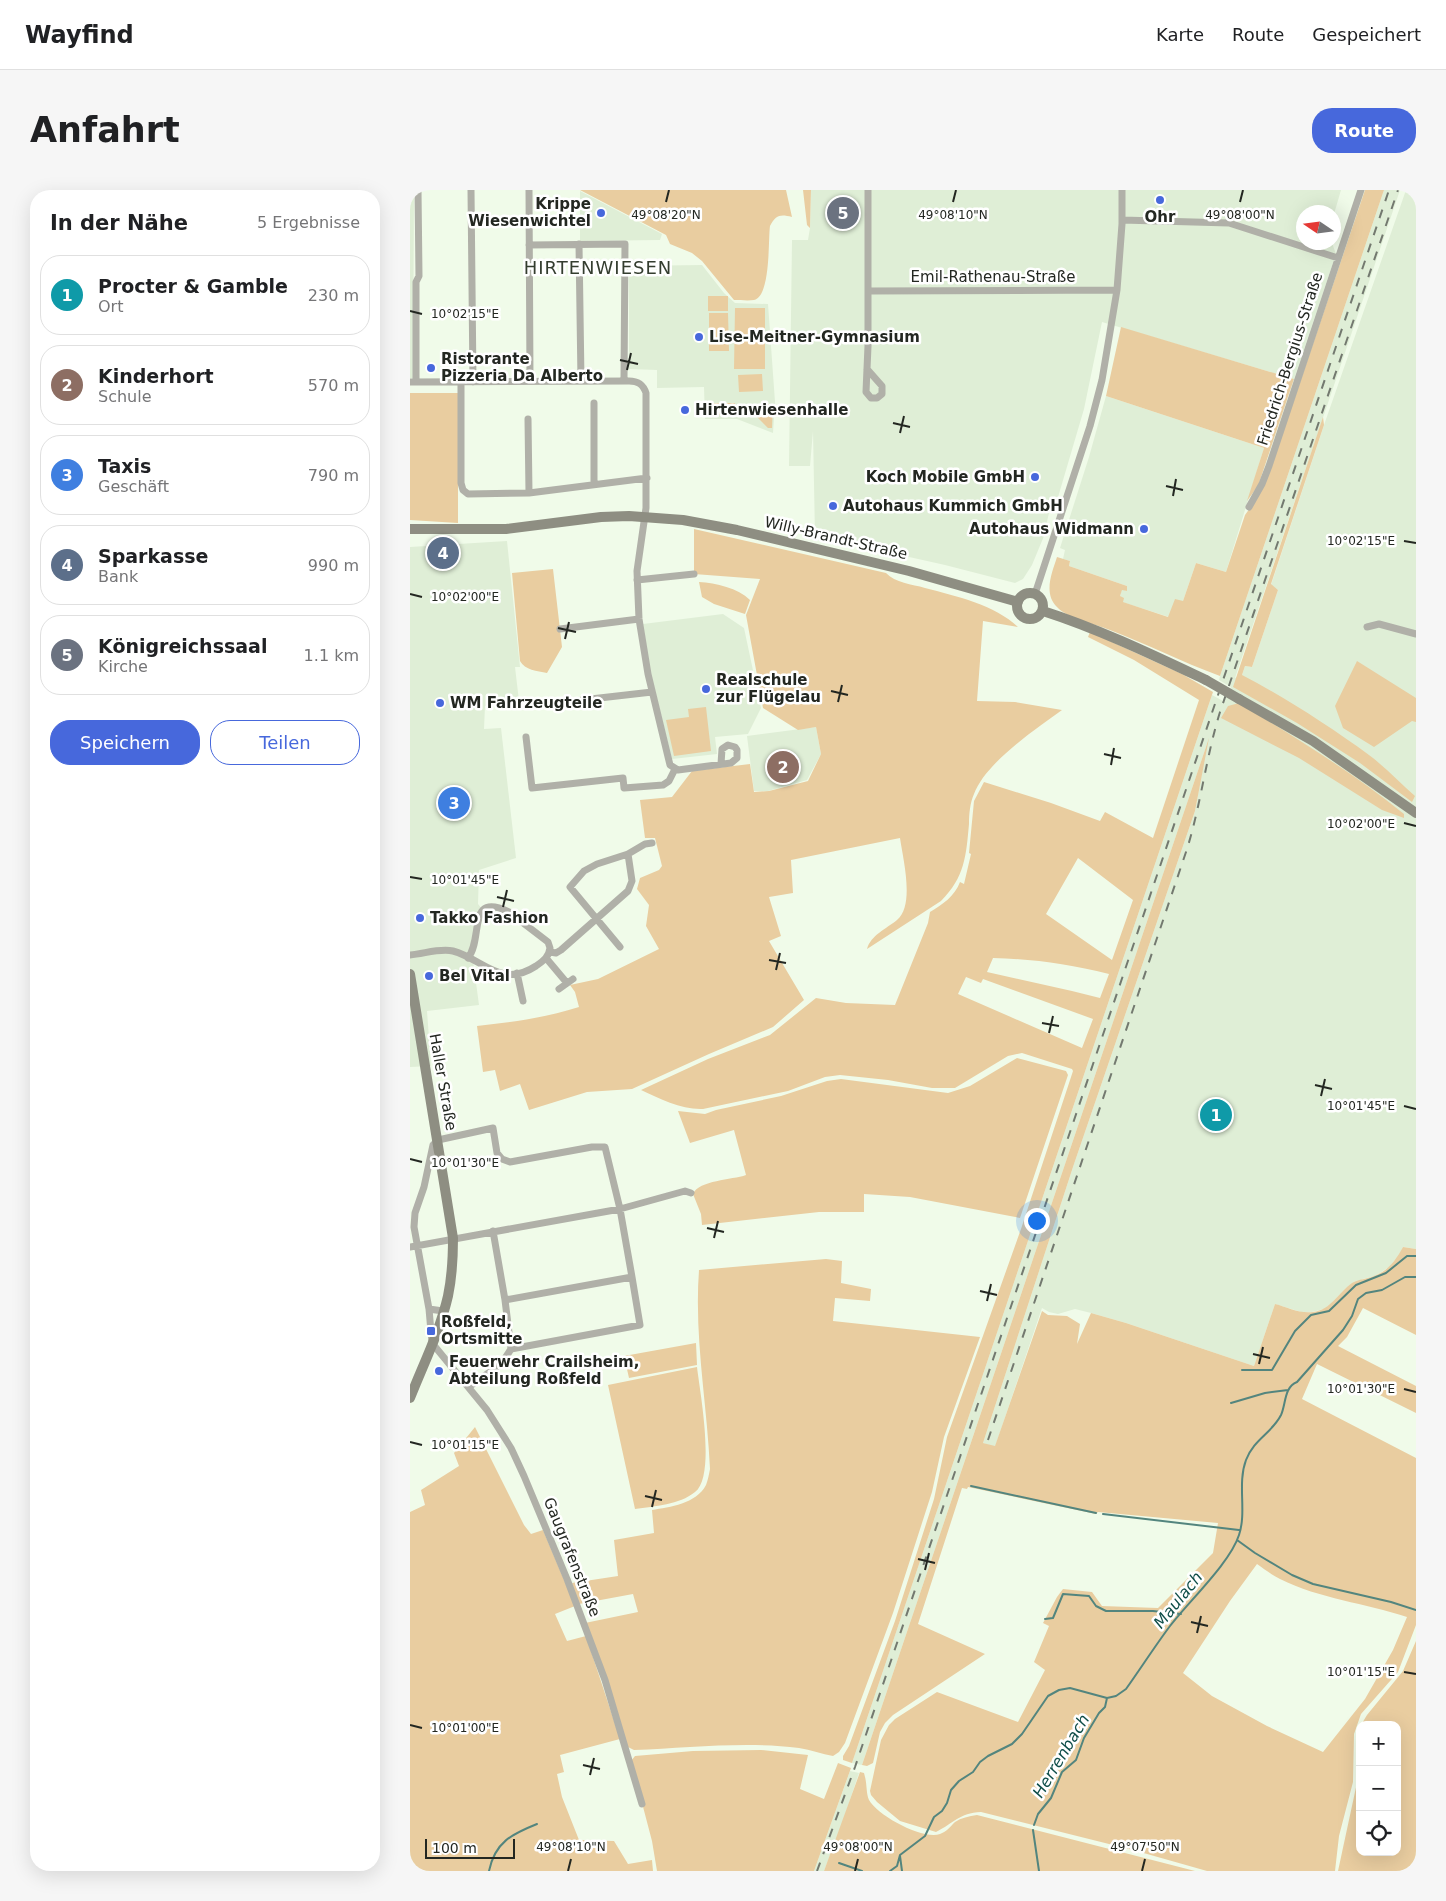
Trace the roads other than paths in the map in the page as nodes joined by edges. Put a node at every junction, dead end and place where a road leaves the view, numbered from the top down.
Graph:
1 (418, 190) edge
2 (471, 190) edge
3 (529, 190) edge
4 (868, 190) edge
5 (1122, 190) edge
6 (1361, 190) edge
7 (1122, 220) junction
8 (579, 244) junction
9 (529, 245) junction
10 (1338, 258) junction
11 (1117, 290) junction
12 (869, 291) junction
13 (867, 369) dead end
14 (530, 380) junction
15 (581, 380) junction
16 (624, 381) junction
17 (413, 382) edge
18 (461, 382) junction
19 (472, 382) junction
20 (594, 403) dead end
21 (528, 419) dead end
22 (647, 478) junction
23 (594, 484) junction
24 (529, 493) junction
25 (1249, 507) dead end
26 (645, 517) junction
27 (412, 530) edge
28 (694, 574) dead end
29 (637, 580) junction
30 (1035, 594) junction
31 (1018, 602) junction
32 (1043, 611) junction
33 (639, 619) junction
34 (1367, 627) dead end
35 (560, 629) dead end
36 (1416, 634) edge
37 (652, 692) junction
38 (582, 700) dead end
39 (526, 737) dead end
40 (721, 764) dead end
41 (675, 769) junction
42 (1416, 813) edge
43 (652, 843) dead end
44 (628, 854) junction
45 (596, 919) junction
46 (620, 947) dead end
47 (413, 955) edge
48 (548, 955) junction
49 (468, 958) junction
50 (517, 973) junction
51 (410, 974) edge
52 (559, 989) dead end
53 (523, 1001) dead end
54 (438, 1140) junction
55 (691, 1193) dead end
56 (620, 1209) junction
57 (412, 1212) edge
58 (493, 1231) junction
59 (454, 1238) junction
60 (413, 1246) edge
61 (632, 1277) junction
62 (506, 1300) junction
63 (429, 1309) junction
64 (443, 1311) junction
65 (432, 1343) junction
66 (510, 1349) junction
67 (469, 1387) junction
68 (410, 1398) edge
69 (642, 1804) dead end

1 - 17 street
2 - 19 street
3 - 9 street
4 - 12 street
5 - 7 street
6 - 10 street, Friedrich-Bergius-Straße
7 - 10 street
7 - 11 street
8 - 9 street
8 - 15 street
8 - 16 street
9 - 14 street
10 - 25 street, Friedrich-Bergius-Straße
11 - 12 street, Emil-Rathenau-Straße
11 - 30 street
12 - 13 street
14 - 15 street
14 - 19 street
15 - 16 street
16 - 22 street
17 - 18 street
18 - 19 street
18 - 24 street
20 - 23 street
21 - 24 street
22 - 23 street
22 - 26 street
23 - 24 street
26 - 27 main road, Willy-Brandt-Straße
26 - 29 street
26 - 31 main road, Willy-Brandt-Straße
28 - 29 street
29 - 33 street
30 - 31 main road
30 - 32 main road
31 - 32 main road
32 - 42 main road, bridge
33 - 35 street
33 - 37 street
34 - 36 street
37 - 38 street
37 - 41 street
39 - 41 street
40 - 41 street
43 - 44 street
44 - 45 street
44 - 45 street
45 - 46 street
45 - 48 street
47 - 49 street
48 - 49 street
48 - 50 street
48 - 52 street
49 - 50 street
50 - 53 street
51 - 54 main road, Haller Straße
54 - 56 street
54 - 57 street
54 - 59 main road, Haller Straße
55 - 56 street
56 - 58 street
56 - 61 street
57 - 60 street
58 - 59 street
58 - 62 street
59 - 60 street
59 - 64 main road, Haller Straße
60 - 63 street
61 - 62 street
61 - 66 street
62 - 66 street
63 - 64 street
63 - 65 street
64 - 65 main road, Haller Straße
65 - 67 street, Gaugrafenstraße
65 - 68 main road, Haller Straße
66 - 67 street
67 - 69 street, Gaugrafenstraße

